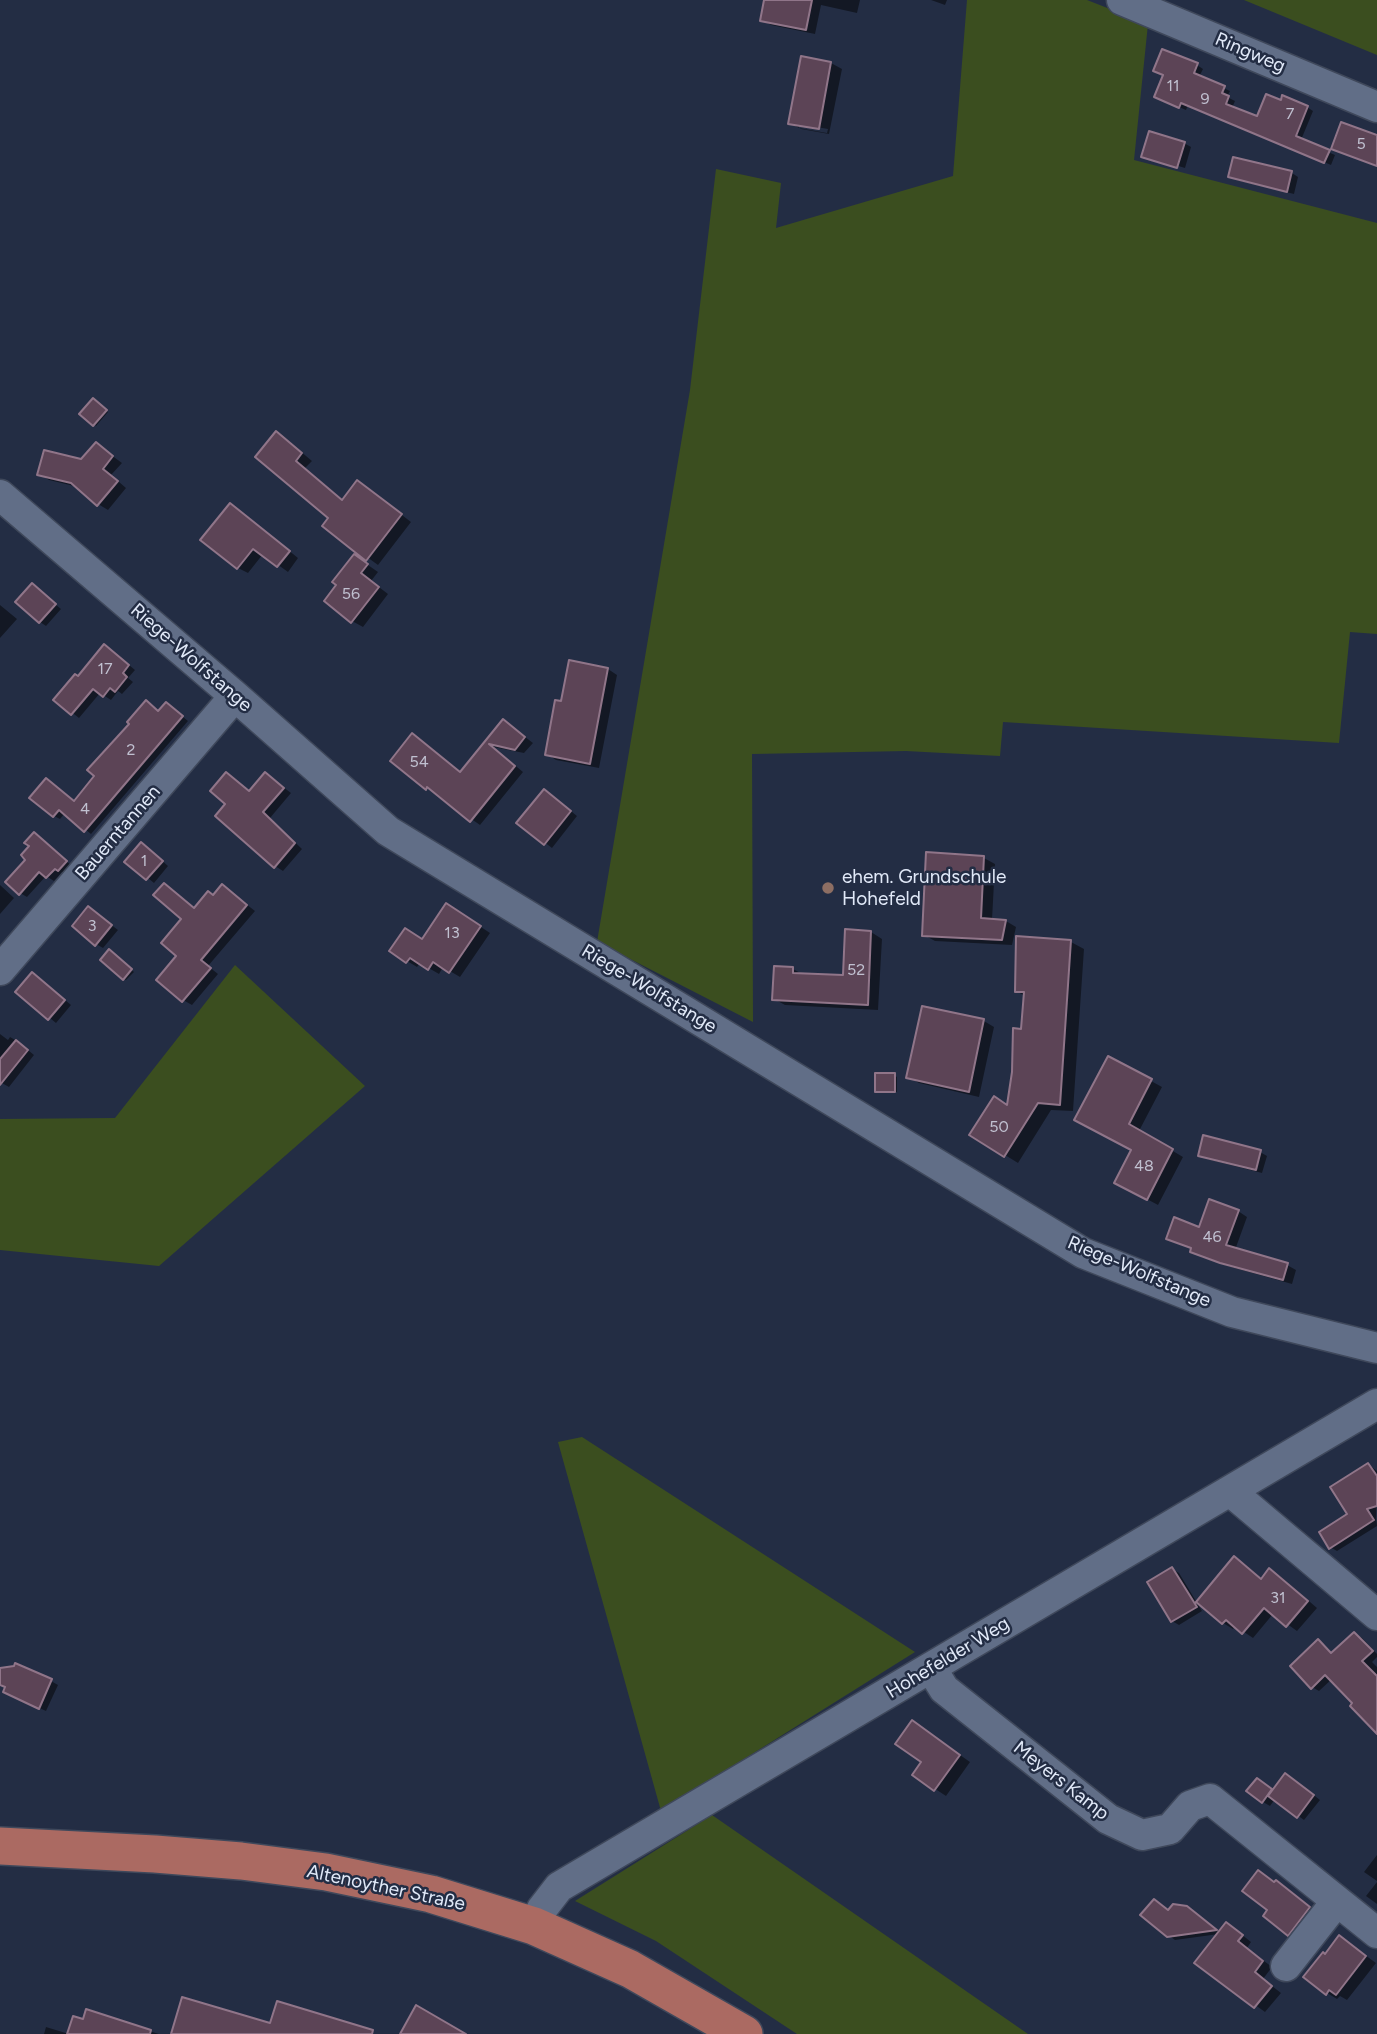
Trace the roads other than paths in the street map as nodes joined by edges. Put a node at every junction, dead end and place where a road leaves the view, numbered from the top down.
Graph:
1 (1122, 0) edge
2 (1377, 107) edge
3 (0, 495) edge
4 (235, 696) junction
5 (0, 970) edge
6 (1377, 1348) edge
7 (1377, 1404) edge
8 (1230, 1492) junction
9 (1377, 1615) edge
10 (931, 1668) junction
11 (0, 1846) edge
12 (1337, 1901) junction
13 (534, 1926) junction
14 (1377, 1933) edge
15 (1286, 1966) dead end
16 (744, 2034) edge

1 - 2 street, Ringweg
3 - 4 street, Riege-Wolfstange
4 - 5 street, Bauerntannen
4 - 6 street, Riege-Wolfstange
7 - 8 street, Hohefelder Weg
8 - 9 street
8 - 10 street, Hohefelder Weg
10 - 12 street, Meyers Kamp
10 - 13 street, Hohefelder Weg
11 - 13 main road, Altenoyther Straße
12 - 14 street, Meyers Kamp
12 - 15 street
13 - 16 main road, Altenoyther Straße

